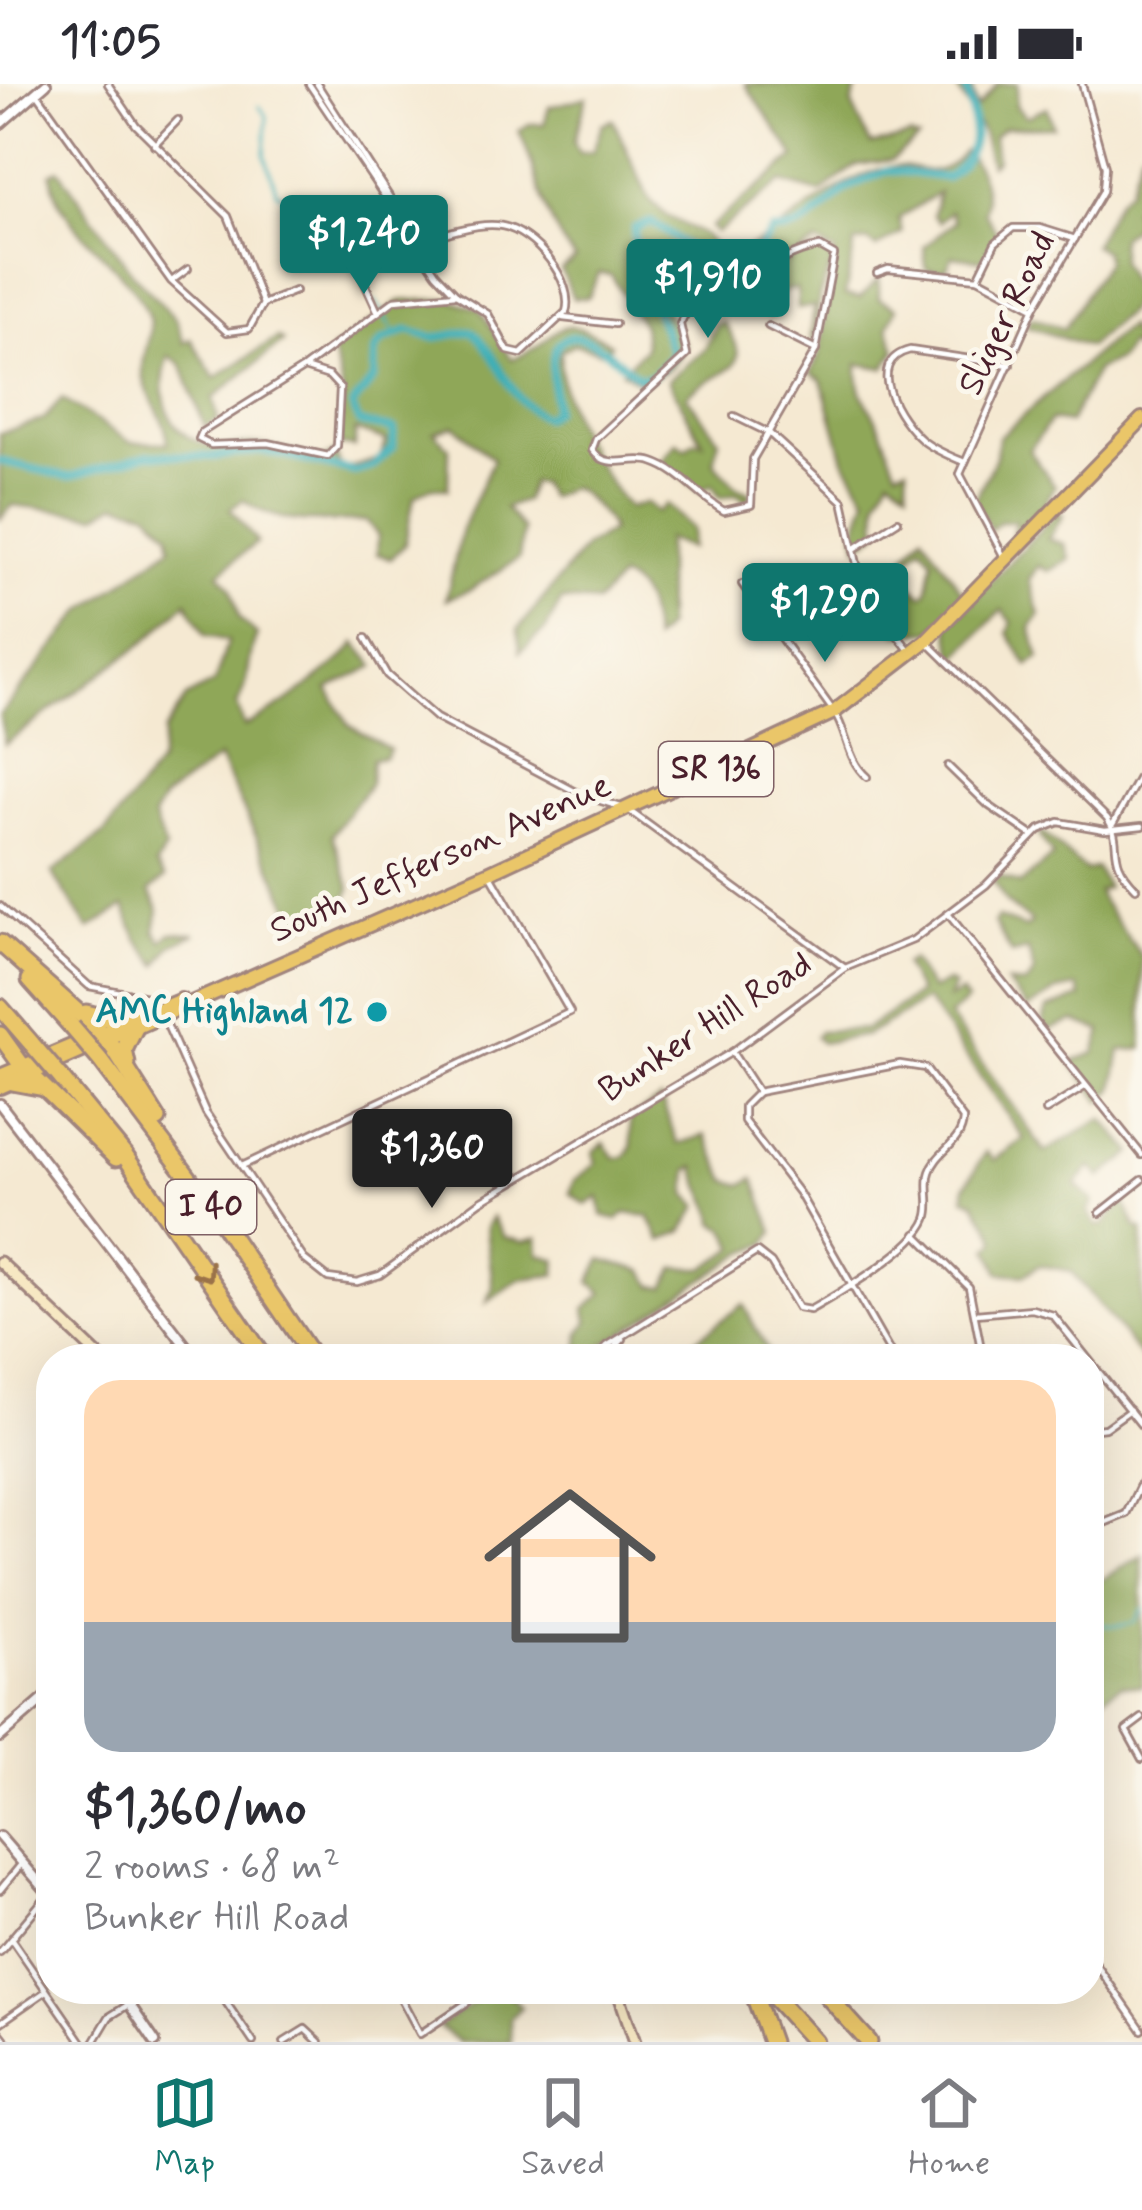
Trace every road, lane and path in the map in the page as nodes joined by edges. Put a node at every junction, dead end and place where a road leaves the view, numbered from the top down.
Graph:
1 (46, 84) edge
2 (108, 84) edge
3 (313, 84) edge
4 (1082, 84) edge
5 (37, 93) junction
6 (178, 120) dead end
7 (0, 124) edge
8 (154, 145) junction
9 (393, 207) junction
10 (1075, 239) junction
11 (418, 243) junction
12 (188, 269) dead end
13 (877, 273) dead end
14 (978, 278) junction
15 (172, 281) junction
16 (295, 291) dead end
17 (456, 294) junction
18 (263, 304) junction
19 (1034, 308) junction
20 (378, 312) junction
21 (563, 318) junction
22 (615, 324) dead end
23 (768, 326) dead end
24 (816, 350) junction
25 (1010, 365) junction
26 (304, 368) junction
27 (734, 416) dead end
28 (1141, 421) edge
29 (770, 433) junction
30 (964, 463) junction
31 (898, 521) dead end
32 (854, 549) junction
33 (1006, 560) junction
34 (742, 584) dead end
35 (366, 638) dead end
36 (926, 641) junction
37 (912, 655) junction
38 (834, 712) junction
39 (948, 766) dead end
40 (1142, 772) edge
41 (867, 777) dead end
42 (627, 809) junction
43 (1142, 826) edge
44 (1113, 828) junction
45 (1032, 835) junction
46 (490, 872) junction
47 (1136, 888) dead end
48 (0, 905) edge
49 (949, 915) junction
50 (0, 946) edge
51 (845, 968) junction
52 (68, 1001) junction
53 (0, 1007) edge
54 (160, 1011) junction
55 (135, 1022) junction
56 (0, 1035) edge
57 (100, 1045) junction
58 (732, 1052) junction
59 (30, 1067) junction
60 (133, 1078) junction
61 (4, 1082) edge
62 (1086, 1086) junction
63 (45, 1088) junction
64 (758, 1092) junction
65 (0, 1104) edge
66 (1046, 1111) dead end
67 (1142, 1156) edge
68 (242, 1166) junction
69 (1142, 1180) edge
70 (1100, 1213) dead end
71 (216, 1214) junction
72 (167, 1216) junction
73 (916, 1234) junction
74 (0, 1262) edge
75 (851, 1286) junction
76 (976, 1314) junction
77 (623, 1339) dead end
78 (86, 1344) edge
79 (184, 1344) edge
80 (256, 1344) edge
81 (304, 1344) edge
82 (885, 1344) edge
83 (981, 1344) edge
84 (1076, 1344) edge
85 (1104, 1378) edge
86 (1130, 1410) junction
87 (1142, 1426) edge
88 (1104, 1428) edge
89 (1142, 1480) edge
90 (1104, 1523) edge
91 (36, 1706) edge
92 (1142, 1718) edge
93 (0, 1737) edge
94 (1142, 1759) edge
95 (1, 1841) edge
96 (23, 1862) junction
97 (36, 1877) edge
98 (0, 1890) edge
99 (36, 1910) edge
100 (11, 1939) junction
101 (0, 1952) edge
102 (36, 1976) edge
103 (1104, 1976) edge
104 (36, 1998) edge
105 (55, 2004) edge
106 (227, 2004) edge
107 (404, 2004) edge
108 (465, 2004) edge
109 (622, 2004) edge
110 (757, 2004) edge
111 (781, 2004) edge
112 (835, 2004) edge
113 (130, 2005) joint
114 (0, 2023) edge
115 (1142, 2030) edge
116 (0, 2032) edge
117 (421, 2038) edge
118 (868, 2041) edge
119 (7, 2042) edge
120 (82, 2042) edge
121 (94, 2042) edge
122 (155, 2042) edge
123 (253, 2042) edge
124 (284, 2042) edge
125 (319, 2042) edge
126 (635, 2042) edge
127 (770, 2042) edge
128 (815, 2042) edge

1 - 5 street
2 - 8 street
3 - 9 street
4 - 10 street, Sliger Road
5 - 7 street
5 - 15 street
6 - 8 street
8 - 18 street
9 - 11 street
9 - 20 street
10 - 14 street
10 - 19 street, Sliger Road
11 - 17 street
11 - 21 street
12 - 15 street
13 - 14 street
14 - 19 street
15 - 18 street
16 - 18 street
17 - 20 street
17 - 21 street
19 - 25 street, Sliger Road
20 - 26 street
21 - 22 street
23 - 24 street
24 - 29 street
24 - 29 street
25 - 30 street, Sliger Road
25 - 30 street
26 - 26 street
27 - 29 street
28 - 33 main road, South Jefferson Avenue / SR 136
29 - 32 street
30 - 33 street
31 - 32 street
32 - 37 street
33 - 36 main road, South Jefferson Avenue / SR 136
34 - 38 street
35 - 42 street
36 - 37 main road, South Jefferson Avenue / SR 136
36 - 44 street
37 - 38 main road, South Jefferson Avenue / SR 136
38 - 41 street
38 - 42 main road, South Jefferson Avenue / SR 136
39 - 45 street
40 - 44 street
42 - 46 main road, South Jefferson Avenue / SR 136
42 - 51 street
43 - 44 street
44 - 45 street
44 - 47 street
45 - 49 street, Bunker Hill Road
46 - 54 main road, South Jefferson Avenue / SR 136
46 - 68 street
48 - 54 street
49 - 51 street, Bunker Hill Road
49 - 62 street
50 - 52 highway
50 - 57 highway, I 40, bridge
51 - 58 street, Bunker Hill Road
52 - 55 highway
52 - 57 highway
53 - 72 highway, I 40, bridge
54 - 55 main road, South Jefferson Avenue / SR 136
54 - 68 street, Bunker Hill Road
55 - 57 main road, South Jefferson Avenue / SR 136
55 - 60 highway
56 - 59 highway
57 - 59 main road, South Jefferson Avenue / SR 136
57 - 60 highway
57 - 71 highway, I 40
58 - 64 street
58 - 68 street, Bunker Hill Road
59 - 61 main road, South Jefferson Avenue / SR 136
59 - 63 highway
60 - 71 highway
61 - 63 highway
62 - 66 street
62 - 67 street
63 - 72 highway
64 - 73 street
64 - 75 street
65 - 79 street
69 - 70 street
71 - 81 highway, I 40
72 -> 80 highway, I 40
73 - 75 street
73 - 76 street
74 - 78 main road
75 - 77 street
75 - 82 street
76 - 83 street
76 - 84 street
85 - 86 street
86 - 87 street
86 - 88 street
89 - 90 street
91 - 93 street
92 - 94 street
95 - 96 street
96 - 97 street
96 - 98 street
99 - 100 street
100 - 101 street
100 - 102 street
103 - 115 street
104 - 114 street
105 - 120 street
106 - 123 street
107 - 117 street
108 - 117 street
109 - 126 main road
110 - 127 highway
111 - 128 highway
112 - 118 highway
113 - 121 street
113 - 122 street
116 - 119 street
124 - 125 street

